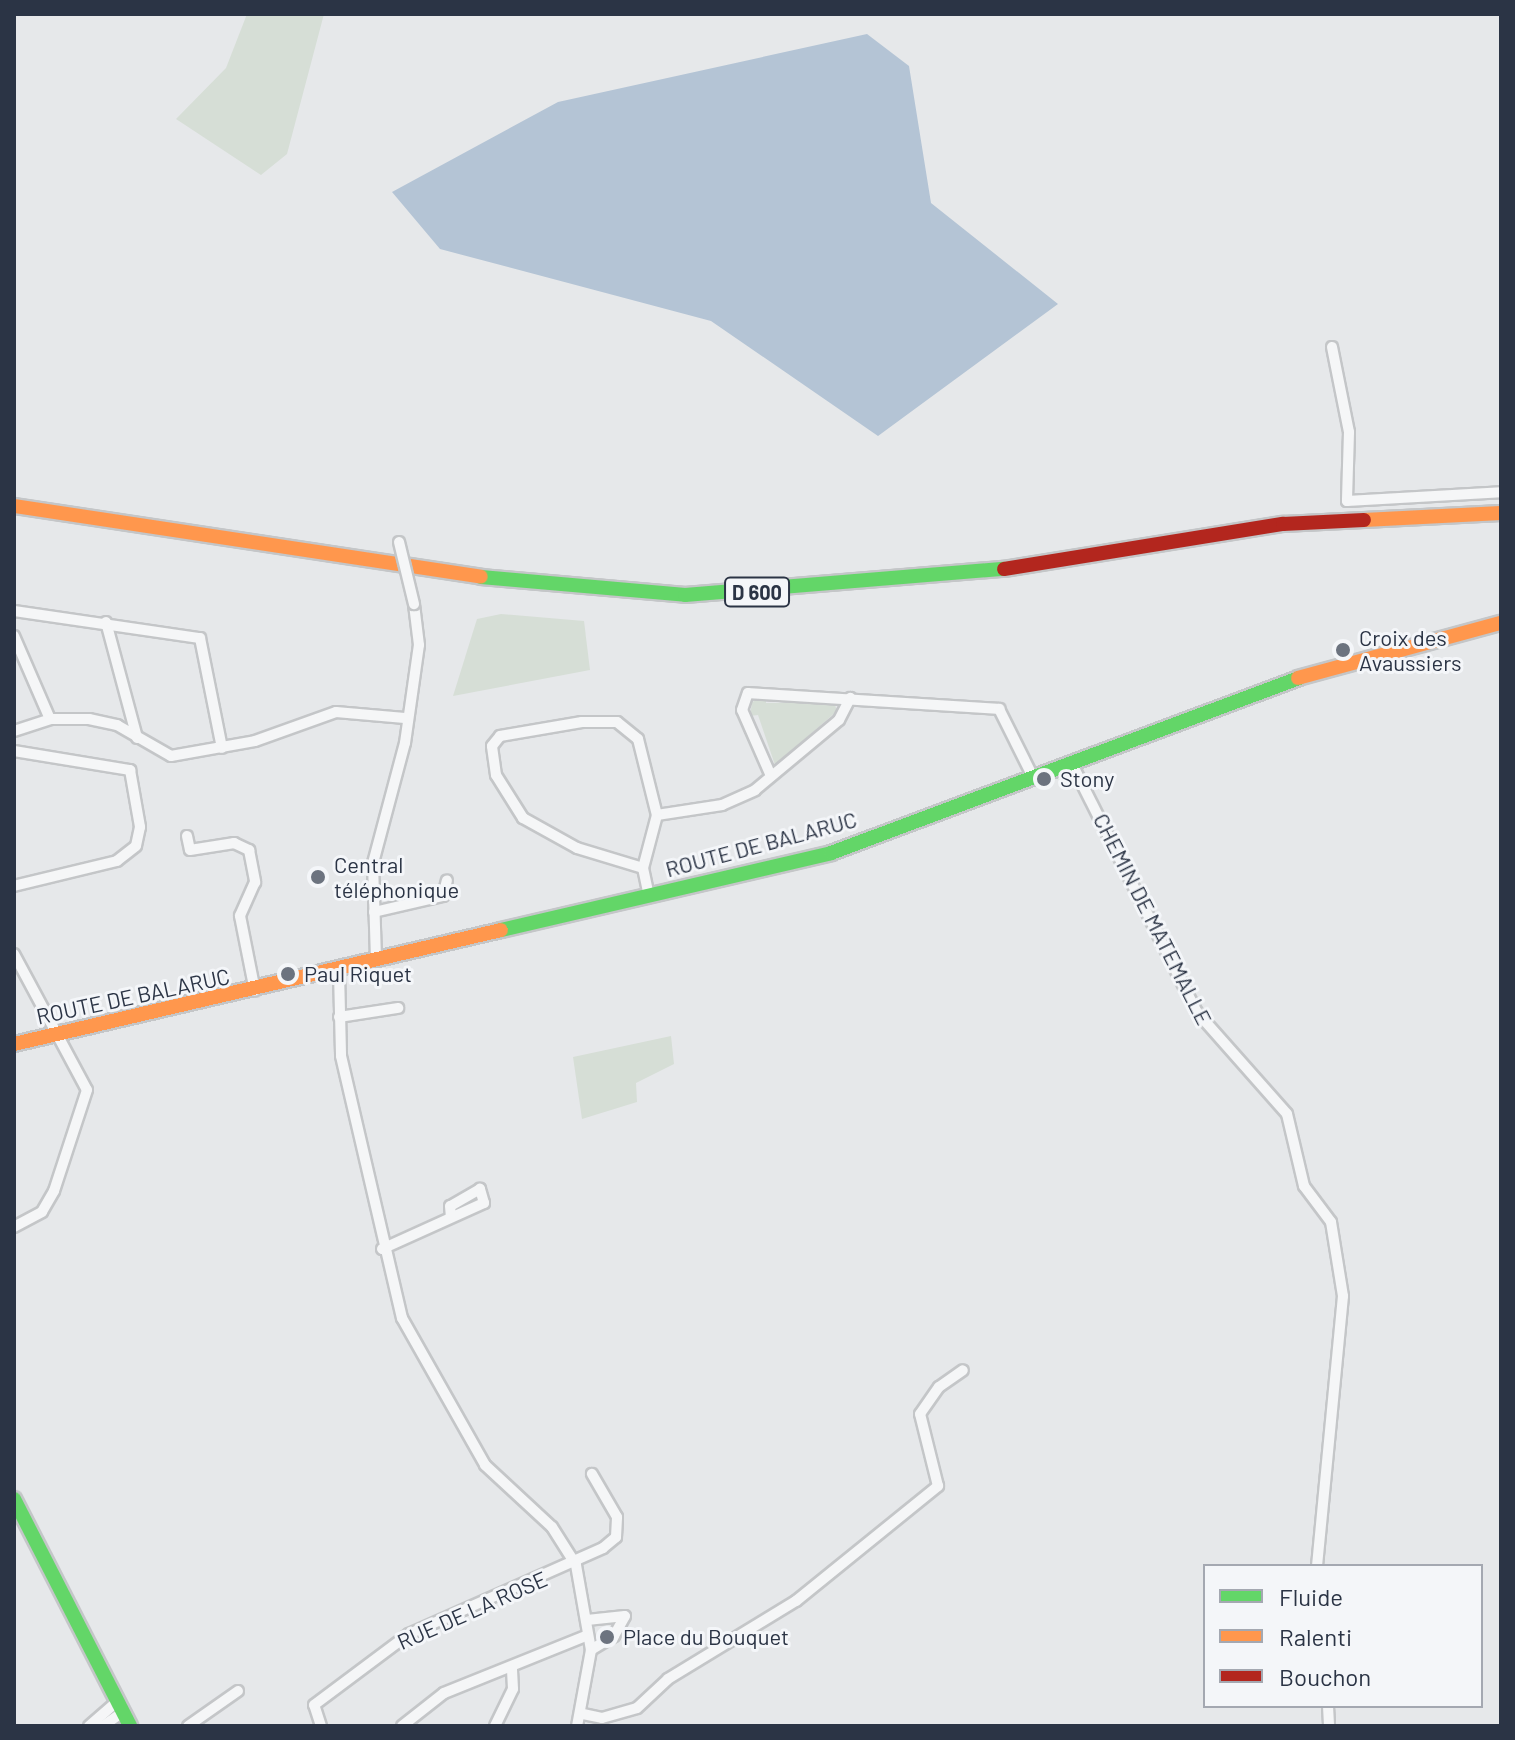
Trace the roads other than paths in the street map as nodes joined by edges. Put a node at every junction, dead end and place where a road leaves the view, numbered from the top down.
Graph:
1 (1332, 347) dead end
2 (1501, 492) edge
3 (14, 506) edge
4 (1501, 513) edge
5 (399, 542) dead end
6 (14, 611) edge
7 (106, 622) junction
8 (1501, 623) edge
9 (14, 636) edge
10 (850, 698) junction
11 (405, 718) junction
12 (50, 719) junction
13 (15, 730) edge
14 (137, 738) junction
15 (222, 748) junction
16 (17, 751) edge
17 (1071, 762) junction
18 (1032, 775) junction
19 (771, 776) junction
20 (657, 815) junction
21 (187, 836) dead end
22 (643, 868) junction
23 (447, 880) dead end
24 (14, 886) edge
25 (649, 896) junction
26 (374, 912) junction
27 (14, 954) edge
28 (376, 959) junction
29 (339, 972) junction
30 (255, 991) junction
31 (398, 1008) dead end
32 (339, 1017) junction
33 (64, 1034) junction
34 (14, 1044) edge
35 (451, 1217) dead end
36 (14, 1227) edge
37 (382, 1249) junction
38 (963, 1370) dead end
39 (592, 1474) dead end
40 (14, 1499) edge
41 (1317, 1564) edge
42 (576, 1565) junction
43 (587, 1620) junction
44 (588, 1635) junction
45 (591, 1650) junction
46 (512, 1669) junction
47 (238, 1691) dead end
48 (120, 1707) junction
49 (583, 1714) junction
50 (89, 1726) edge
51 (103, 1726) edge
52 (130, 1726) edge
53 (188, 1726) edge
54 (321, 1726) edge
55 (402, 1726) edge
56 (495, 1726) edge
57 (577, 1726) edge

1 - 2 street
3 - 4 main road, D 600
5 - 11 street, bridge
6 - 7 street
7 - 14 street
7 - 15 street
8 - 17 main road, ROUTE DE BALARUC
9 - 12 street
10 - 18 street
10 - 19 street
10 - 19 street
11 - 15 street
11 - 26 street
12 - 13 street
12 - 14 street
13 - 16 street
14 - 15 street
16 - 24 street
17 - 18 main road, ROUTE DE BALARUC
17 - 41 street, CHEMIN DE MATEMALLE
18 - 25 main road, ROUTE DE BALARUC
19 - 20 street
20 - 22 street
20 - 22 street
21 - 30 street
22 - 25 street
23 - 26 street
25 - 28 main road, ROUTE DE BALARUC
26 - 28 street
27 - 33 street
28 - 29 main road, ROUTE DE BALARUC
29 - 30 main road, ROUTE DE BALARUC
29 - 32 street
30 - 33 main road, ROUTE DE BALARUC
31 - 32 street
32 - 37 street
33 - 34 main road, ROUTE DE BALARUC
33 - 36 street
35 - 37 street
37 - 42 street
38 - 49 street
39 - 42 street
40 - 48 main road
42 - 43 street
42 - 54 street, RUE DE LA ROSE
43 - 44 street
43 - 45 street
44 - 45 street
44 - 46 street
45 - 49 street
46 - 55 street
46 - 56 street
47 - 53 street
48 - 50 street
48 - 51 street
48 - 52 main road
49 - 57 street

